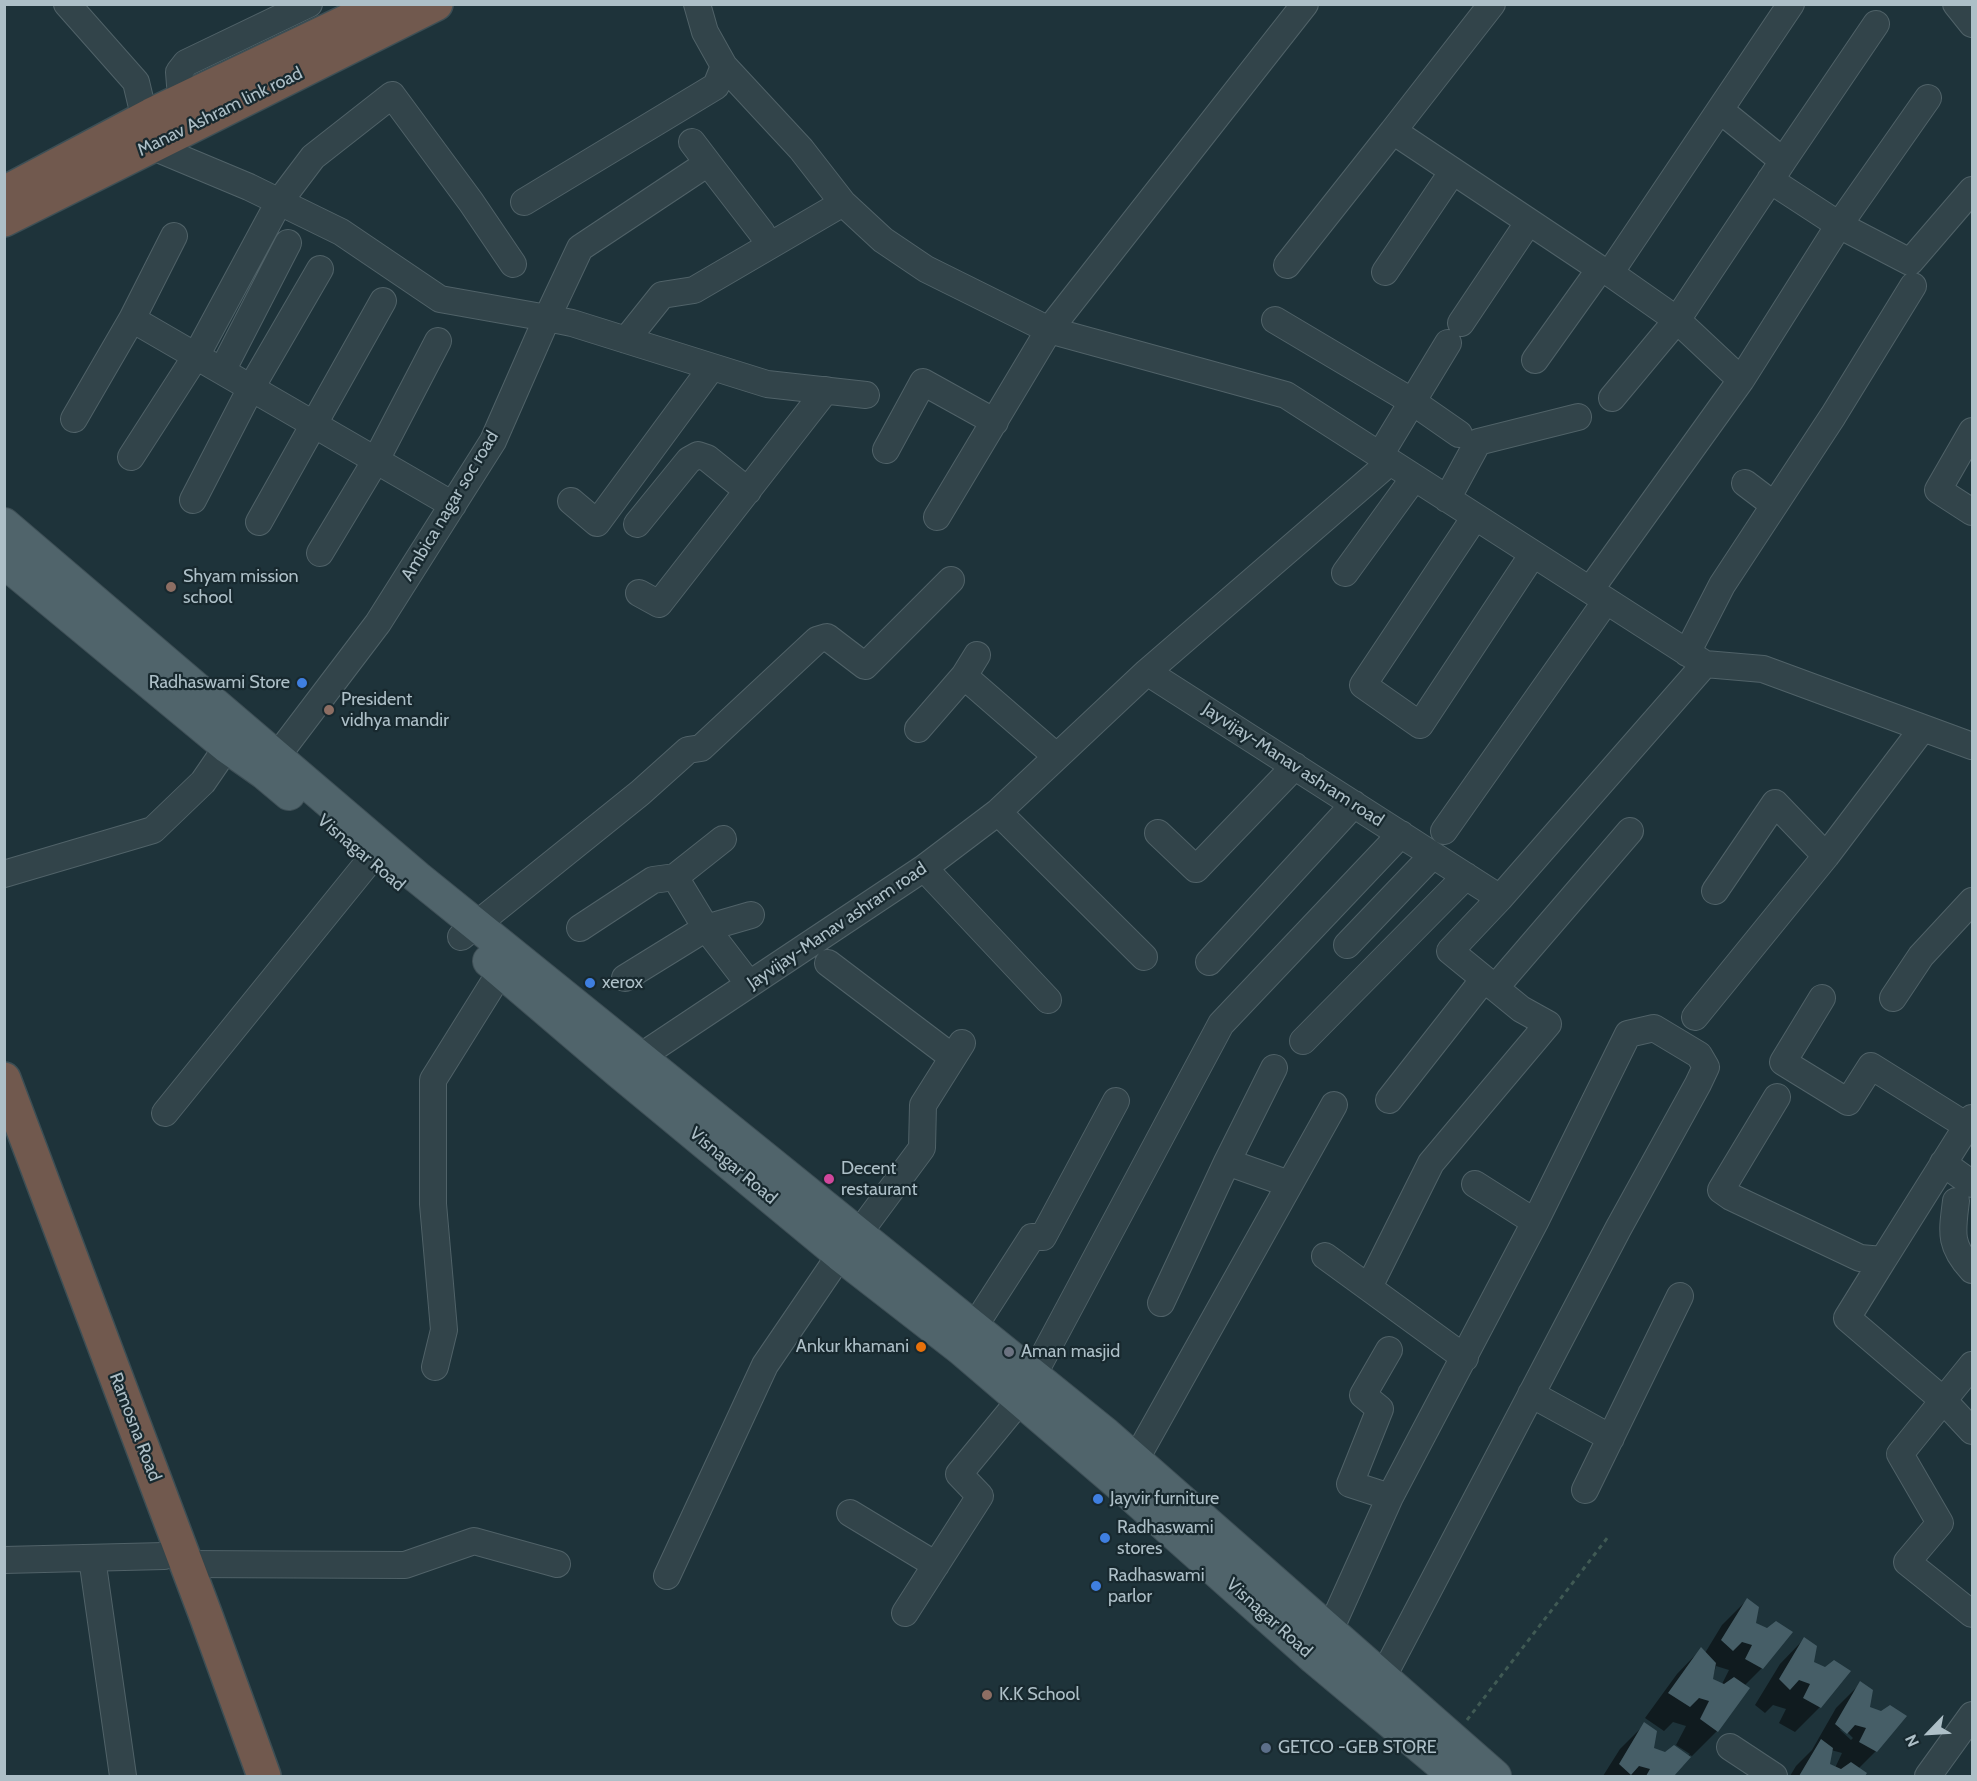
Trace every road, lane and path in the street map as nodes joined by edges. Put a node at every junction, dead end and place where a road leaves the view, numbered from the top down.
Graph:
1 (67, 4) edge
2 (309, 4) edge
3 (383, 4) edge
4 (436, 4) edge
5 (697, 4) edge
6 (1305, 4) edge
7 (1492, 4) edge
8 (1956, 4) edge
9 (1793, 13) edge
10 (1876, 24) dead end
11 (1972, 24) edge
12 (724, 66) junction
13 (185, 98) junction
14 (1928, 98) dead end
15 (1719, 110) junction
16 (151, 130) junction
17 (1393, 131) junction
18 (692, 142) dead end
19 (708, 163) junction
20 (1776, 170) junction
21 (1453, 171) junction
22 (1972, 190) edge
23 (4, 192) edge
24 (279, 202) junction
25 (524, 202) dead end
26 (843, 203) junction
27 (4, 220) edge
28 (1528, 223) junction
29 (1839, 225) junction
30 (762, 233) dead end
31 (174, 236) dead end
32 (288, 243) dead end
33 (513, 264) dead end
34 (1287, 265) dead end
35 (320, 268) dead end
36 (1605, 271) junction
37 (1385, 272) dead end
38 (1913, 286) dead end
39 (383, 301) dead end
40 (547, 318) junction
41 (132, 319) junction
42 (1275, 320) dead end
43 (1677, 320) junction
44 (1049, 330) junction
45 (626, 340) junction
46 (438, 341) dead end
47 (195, 356) junction
48 (1535, 360) dead end
49 (712, 367) junction
50 (222, 371) junction
51 (1741, 380) junction
52 (251, 388) junction
53 (826, 390) junction
54 (867, 395) dead end
55 (1612, 399) dead end
56 (1413, 402) junction
57 (1578, 417) dead end
58 (74, 419) dead end
59 (994, 422) junction
60 (313, 424) junction
61 (1972, 431) edge
62 (1460, 434) dead end
63 (886, 450) dead end
64 (131, 457) dead end
65 (1385, 459) junction
66 (376, 460) junction
67 (1414, 478) junction
68 (1745, 483) dead end
69 (748, 491) junction
70 (1447, 499) junction
71 (193, 500) dead end
72 (571, 501) dead end
73 (453, 505) junction
74 (1774, 505) junction
75 (1972, 512) edge
76 (938, 517) dead end
77 (1476, 517) junction
78 (259, 522) dead end
79 (4, 524) edge
80 (637, 524) dead end
81 (320, 553) dead end
82 (1533, 554) junction
83 (4, 562) edge
84 (1345, 573) dead end
85 (951, 580) dead end
86 (639, 593) dead end
87 (1598, 596) junction
88 (1696, 659) junction
89 (1147, 672) junction
90 (1923, 728) junction
91 (918, 729) dead end
92 (1972, 746) edge
93 (227, 747) junction
94 (1056, 756) junction
95 (271, 765) junction
96 (1294, 766) junction
97 (1354, 804) junction
98 (998, 812) junction
99 (1444, 831) dead end
100 (1630, 831) dead end
101 (1158, 833) dead end
102 (1401, 834) junction
103 (723, 839) dead end
104 (1433, 855) junction
105 (1826, 856) junction
106 (370, 861) junction
107 (924, 868) junction
108 (4, 874) edge
109 (1466, 876) junction
110 (675, 877) junction
111 (1715, 891) dead end
112 (1500, 898) junction
113 (1972, 901) edge
114 (751, 915) dead end
115 (580, 928) dead end
116 (706, 928) junction
117 (468, 930) junction
118 (1347, 945) dead end
119 (1144, 957) dead end
120 (1209, 962) dead end
121 (828, 963) dead end
122 (501, 971) junction
123 (625, 978) dead end
124 (1489, 983) junction
125 (749, 984) junction
126 (1822, 998) dead end
127 (1893, 998) dead end
128 (1048, 1000) dead end
129 (1695, 1017) dead end
130 (1303, 1041) dead end
131 (630, 1064) junction
132 (1274, 1068) dead end
133 (4, 1079) edge
134 (1776, 1097) dead end
135 (1389, 1100) dead end
136 (1116, 1101) dead end
137 (1334, 1105) dead end
138 (165, 1113) dead end
139 (1970, 1122) edge
140 (4, 1131) edge
141 (1227, 1162) junction
142 (1943, 1162) junction
143 (1290, 1184) junction
144 (1475, 1184) dead end
145 (1964, 1193) edge
146 (1535, 1222) junction
147 (851, 1241) junction
148 (1325, 1256) dead end
149 (1883, 1260) junction
150 (1972, 1270) edge
151 (1369, 1287) junction
152 (1680, 1296) dead end
153 (1161, 1303) dead end
154 (974, 1327) junction
155 (1389, 1350) dead end
156 (1465, 1358) junction
157 (1972, 1365) edge
158 (435, 1367) dead end
159 (1027, 1388) junction
160 (1531, 1394) junction
161 (1944, 1401) junction
162 (1972, 1431) edge
163 (1611, 1438) junction
164 (1129, 1473) junction
165 (1585, 1490) dead end
166 (1390, 1497) junction
167 (850, 1513) dead end
168 (1608, 1537) dead end
169 (92, 1558) junction
170 (4, 1560) edge
171 (175, 1560) junction
172 (557, 1564) dead end
173 (936, 1565) junction
174 (667, 1576) dead end
175 (905, 1613) dead end
176 (1972, 1614) edge
177 (1329, 1630) junction
178 (1314, 1658) junction
179 (1376, 1690) junction
180 (1970, 1724) edge
181 (1453, 1739) junction
182 (1730, 1747) dead end
183 (123, 1776) edge
184 (245, 1776) edge
185 (264, 1776) edge
186 (1455, 1776) edge
187 (1495, 1776) edge
188 (1774, 1776) edge
189 (1928, 1776) edge

1 - 16 street
2 - 13 street
3 - 13 highway
4 - 16 highway, Manav Ashram link road
5 - 12 street
6 - 44 street
7 - 17 street
8 - 11 street
9 - 15 street
10 - 20 street
12 - 25 street
12 - 26 street
13 - 16 highway
14 - 29 street
15 - 20 street
15 - 36 street
16 - 23 highway
16 - 24 street
16 - 27 highway, Manav Ashram link road
17 - 21 street
17 - 34 street
18 - 19 street
19 - 30 street
19 - 40 street, Ambica nagar soc road
20 - 29 street
20 - 43 street
21 - 28 street
21 - 37 street
22 - 29 street
24 - 33 street
24 - 40 street
24 - 47 street
26 - 44 street
26 - 45 street
28 - 36 street
28 - 56 street
29 - 51 street
31 - 41 street
32 - 50 street
35 - 52 street
36 - 43 street
36 - 48 street
38 - 74 street
39 - 60 street
40 - 45 street
40 - 73 street, Ambica nagar soc road
41 - 47 street
41 - 58 street
42 - 56 street
43 - 51 street
43 - 55 street
44 - 59 street
44 - 65 street
45 - 49 street
46 - 66 street
47 - 50 street
47 - 64 street
49 - 53 street
49 - 72 street
50 - 52 street
51 - 87 street
52 - 60 street
52 - 71 street
53 - 54 street
53 - 69 street
56 - 62 street
56 - 65 street
57 - 70 street
59 - 63 street
59 - 76 street
60 - 66 street
60 - 78 street
61 - 75 street
65 - 67 street
65 - 89 street
66 - 73 street
66 - 81 street
67 - 70 street
67 - 84 street
68 - 74 street
69 - 80 street
69 - 86 street
70 - 77 street
73 - 95 street, Ambica nagar soc road
74 - 88 street
77 - 82 street
77 - 82 street
79 - 95 main road
82 - 87 street
83 - 93 main road, Visnagar Road
85 - 117 street
87 - 88 street
87 - 99 street
88 - 90 street
88 - 112 street
89 - 94 street, Jayvijay-Manav ashram road
89 - 96 street, Jayvijay-Manav ashram road
90 - 92 street
90 - 105 street
91 - 94 street
93 - 95 main road, Visnagar Road
93 - 108 street
94 - 98 street, Jayvijay-Manav ashram road
95 - 106 main road, Visnagar Road
95 - 117 main road
96 - 97 street, Jayvijay-Manav ashram road
96 - 101 street
97 - 102 street, Jayvijay-Manav ashram road
97 - 120 street
98 - 107 street, Jayvijay-Manav ashram road
98 - 119 street
100 - 124 street
102 - 104 street, Jayvijay-Manav ashram road
102 - 159 street
103 - 110 street
104 - 109 street, Jayvijay-Manav ashram road
104 - 118 street
105 - 111 street
105 - 129 street
106 - 117 main road, Visnagar Road
106 - 138 street
107 - 125 street, Jayvijay-Manav ashram road
107 - 128 street
109 - 112 street, Jayvijay-Manav ashram road
109 - 130 street
110 - 115 street
110 - 116 street
112 - 124 street
113 - 127 street
114 - 116 street
116 - 123 street
116 - 125 street
117 - 122 main road, Visnagar Road
117 - 131 main road
121 - 147 street
122 - 131 main road, Visnagar Road
122 - 158 street
124 - 135 street
124 - 151 street
125 - 131 street, Jayvijay-Manav ashram road
126 - 139 street
131 - 147 main road, Visnagar Road
132 - 141 street
133 - 171 highway, Ramosna Road
134 - 149 street
136 - 154 street
137 - 143 street
139 - 142 street
140 - 171 highway, Ramosna Road
141 - 143 street
141 - 153 street
142 - 145 street
142 - 149 street
143 - 164 street
144 - 146 street
145 - 150 street
146 - 156 street
146 - 160 street
147 - 154 main road
147 - 159 main road, Visnagar Road
147 - 174 street
148 - 151 street
149 - 161 street
151 - 156 street
152 - 163 street
154 - 159 main road
155 - 166 street
156 - 166 street
157 - 161 street
159 - 164 main road, Visnagar Road
159 - 173 street
160 - 163 street
160 - 179 street
161 - 162 street
161 - 176 street
163 - 165 street
164 - 177 main road
164 - 178 main road, Visnagar Road
166 - 177 street
167 - 173 street
168 - 181 path
169 - 170 street
169 - 171 street
169 - 183 street
171 - 172 street
171 - 184 highway, Ramosna Road
171 - 185 highway, Ramosna Road
173 - 175 street
177 - 178 street
177 - 179 main road
178 - 179 main road, Visnagar Road
179 - 181 main road
179 - 186 main road, Visnagar Road
180 - 189 street
181 - 187 main road
182 - 188 street

